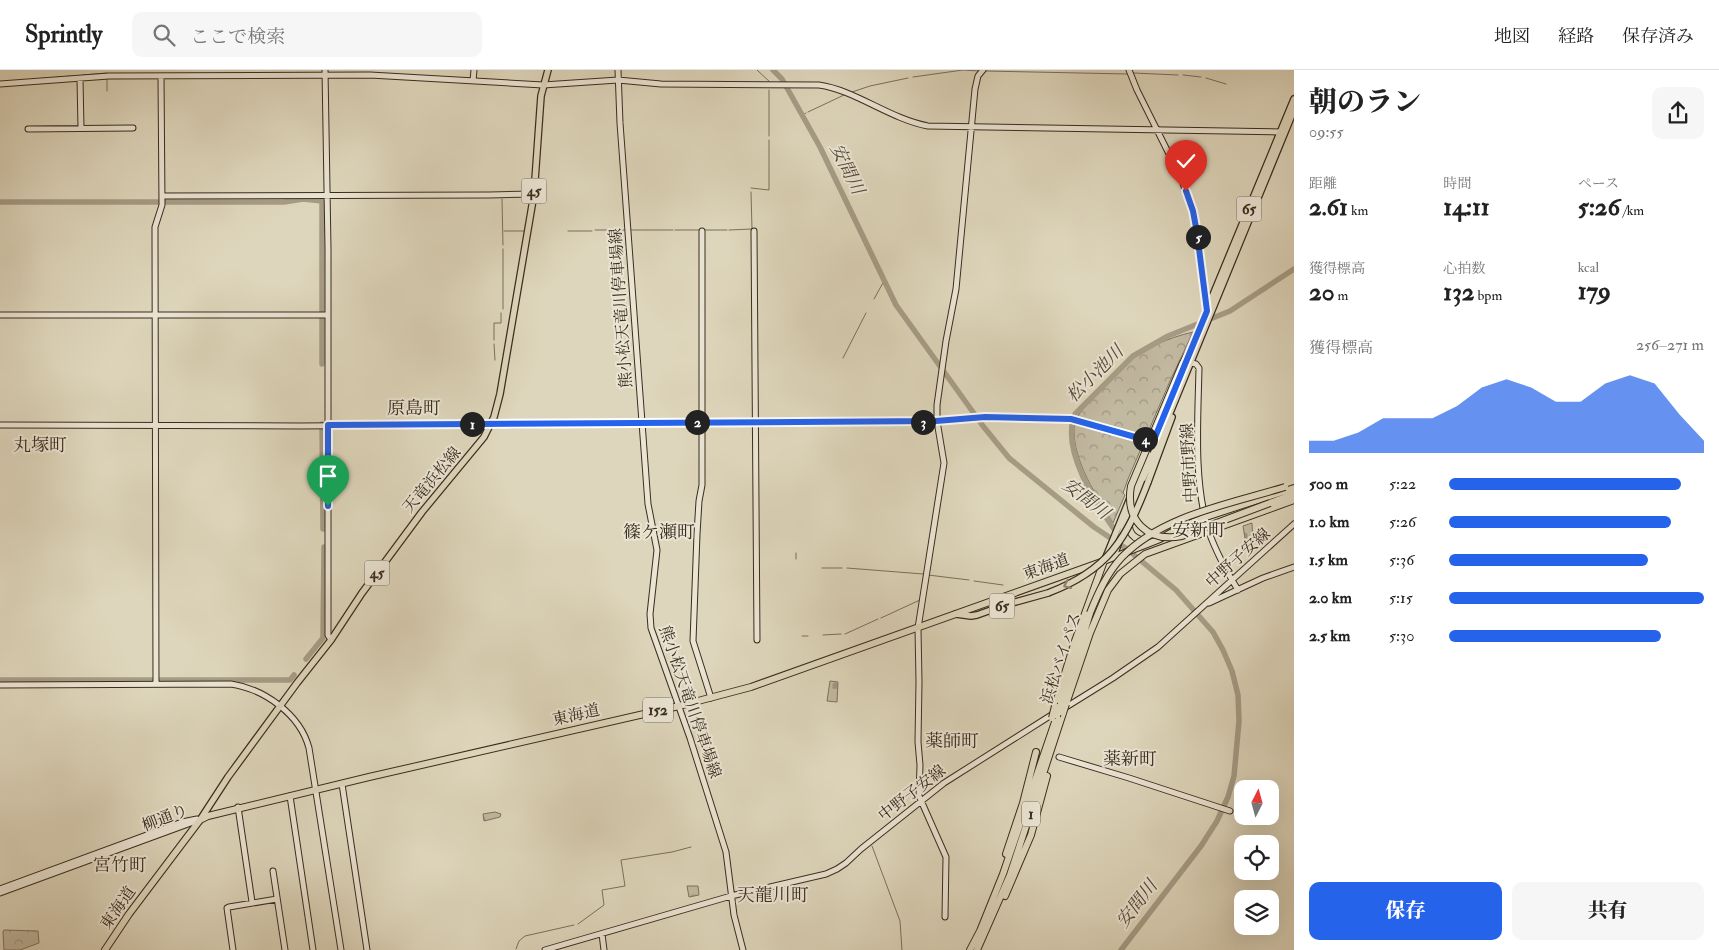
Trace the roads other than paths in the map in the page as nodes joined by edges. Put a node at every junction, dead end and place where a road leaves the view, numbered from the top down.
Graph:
1 (474, 70) edge
2 (548, 70) edge
3 (618, 70) edge
4 (984, 70) edge
5 (1129, 70) edge
6 (325, 73) edge
7 (111, 74) edge
8 (161, 77) junction
9 (80, 79) junction
10 (474, 80) junction
11 (618, 80) junction
12 (0, 84) edge
13 (544, 85) junction
14 (1294, 99) edge
15 (1294, 110) edge
16 (971, 127) junction
17 (81, 128) junction
18 (133, 128) dead end
19 (28, 129) dead end
20 (1158, 130) junction
21 (1283, 132) junction
22 (534, 194) junction
23 (326, 195) junction
24 (162, 196) junction
25 (754, 231) dead end
26 (702, 232) dead end
27 (1209, 314) junction
28 (0, 315) edge
29 (155, 315) junction
30 (324, 315) junction
31 (1206, 321) junction
32 (1192, 346) junction
33 (1192, 362) junction
34 (936, 421) junction
35 (702, 422) junction
36 (756, 422) junction
37 (642, 423) junction
38 (492, 424) junction
39 (0, 425) edge
40 (324, 425) junction
41 (155, 426) junction
42 (1158, 443) junction
43 (1294, 484) edge
44 (1294, 488) edge
45 (1294, 494) edge
46 (1294, 500) edge
47 (1129, 514) junction
48 (1206, 517) junction
49 (1294, 524) edge
50 (1120, 529) junction
51 (1209, 531) junction
52 (1168, 535) junction
53 (1140, 550) junction
54 (1119, 555) junction
55 (1104, 561) junction
56 (1087, 567) junction
57 (1294, 567) edge
58 (1232, 580) junction
59 (1095, 583) junction
60 (1238, 590) junction
61 (1203, 606) junction
62 (956, 614) junction
63 (918, 628) junction
64 (1090, 633) junction
65 (331, 640) junction
66 (757, 640) dead end
67 (156, 681) junction
68 (0, 685) edge
69 (711, 698) junction
70 (1061, 705) junction
71 (679, 706) junction
72 (280, 707) junction
73 (1058, 716) junction
74 (1060, 724) junction
75 (1036, 752) dead end
76 (1059, 757) dead end
77 (342, 784) junction
78 (315, 789) junction
79 (290, 796) junction
80 (922, 801) junction
81 (238, 807) junction
82 (1230, 811) dead end
83 (200, 820) junction
84 (273, 871) dead end
85 (0, 889) edge
86 (0, 893) edge
87 (731, 896) junction
88 (277, 899) junction
89 (252, 902) junction
90 (990, 914) junction
91 (944, 917) dead end
92 (987, 922) junction
93 (982, 932) junction
94 (602, 934) junction
95 (105, 950) edge
96 (234, 950) edge
97 (285, 950) edge
98 (313, 950) edge
99 (341, 950) edge
100 (367, 950) edge
101 (545, 950) edge
102 (604, 950) edge
103 (743, 950) edge
104 (970, 950) edge
105 (976, 950) edge

1 - 10 street
2 - 13 main road, 天竜浜松線 / 45
3 - 11 street, 熊小松天竜川停車場線
4 - 16 street
5 - 20 street
6 - 8 street
6 - 10 street
6 - 23 street
7 - 8 street
7 - 9 street
8 - 24 street
9 - 12 street
9 - 17 street
10 - 13 street
11 - 13 street
11 - 16 street
11 - 37 street, 熊小松天竜川停車場線
13 - 22 main road, 天竜浜松線 / 45
14 - 21 main road, 65
15 - 21 main road, 65
16 - 20 street
16 - 34 street
17 - 18 street
17 - 19 street
20 - 21 street
20 - 27 street
21 - 27 main road, 65
22 - 23 street
22 - 38 main road, 天竜浜松線 / 45
23 - 24 street
23 - 30 street
24 - 29 street
25 - 36 street
26 - 35 street
27 - 31 main road, 65
28 - 29 street
29 - 30 street
29 - 41 street
30 - 40 street
31 - 32 main road, 65
31 - 33 main road, 65
32 - 42 main road, 65
32 - 45 highway, bridge
33 - 42 main road, 65
33 - 48 street, 中野市野線
34 - 36 street
34 - 42 street
34 - 63 street
35 - 36 street
35 - 37 street
35 - 69 street
36 - 66 street
37 - 38 street
37 - 71 street, 熊小松天竜川停車場線
38 - 40 street
38 - 65 main road, 天竜浜松線 / 45
39 - 41 street
40 - 41 street
40 - 65 street
41 - 67 street
42 - 47 main road, 65
42 - 50 main road, 65
42 -> 62 main road, 65, bridge
43 - 70 highway, 浜松バイパス / 1, bridge
44 - 48 highway, 1
46 - 51 highway, 浜松バイパス / 1
47 - 50 main road, 65
47 - 52 highway, 1
48 - 51 street, 中野市野線
48 - 52 highway, 1
49 - 58 street, 中野子安線
50 - 54 main road, 65, bridge
50 - 55 main road, 65
51 - 53 highway, 浜松バイパス / 1
51 - 58 street, 中野市野線
52 - 53 highway, 1
53 - 54 highway, 1, bridge
53 - 64 highway, 浜松バイパス / 1
54 - 55 highway, 1
54 - 64 highway, 1
55 - 56 highway, 東海道 / 152
55 - 59 highway, 1
56 - 59 highway
56 - 62 highway, 東海道 / 152
57 - 60 street
58 - 60 street, 中野市野線
58 - 61 street, 中野子安線
59 - 70 highway, 1
60 - 61 street
61 - 80 street, 中野子安線
62 - 63 highway, 東海道 / 152
63 - 69 highway, 東海道 / 152
63 - 80 street
64 - 70 highway, 浜松バイパス / 1
65 - 72 main road, 天竜浜松線 / 45
67 - 68 street
67 - 72 street
69 - 71 highway, 東海道 / 152
70 - 73 highway, 1, bridge
70 - 73 highway, 浜松バイパス / 1, bridge
71 - 77 highway, 東海道 / 152
71 - 87 street, 熊小松天竜川停車場線
72 - 78 street
72 - 83 main road, 天竜浜松線 / 45
73 - 74 highway, 浜松バイパス / 1
73 - 90 highway, 浜松バイパス / 1
74 - 90 highway, 浜松バイパス / 1
74 - 90 highway, 1
75 - 90 highway
76 - 82 street
77 - 78 highway, 東海道 / 152
77 - 100 street
78 - 79 highway, 東海道 / 152
78 - 99 street
79 - 81 highway, 東海道 / 152
79 - 98 street
80 - 87 street, 中野子安線
80 - 91 street
81 - 83 highway, 東海道 / 152
81 - 89 street
83 - 85 street, 柳通り
83 - 86 street, 柳通り
83 - 95 highway, 東海道
84 - 88 street
87 - 94 street, 中野子安線
87 - 103 street, 熊小松天竜川停車場線
88 - 89 street
88 - 97 street
89 - 96 street
90 - 92 highway, 浜松バイパス / 1
92 - 93 highway
92 - 93 highway
93 - 104 highway
93 - 105 highway
94 - 101 street, 中野子安線
94 - 102 street

